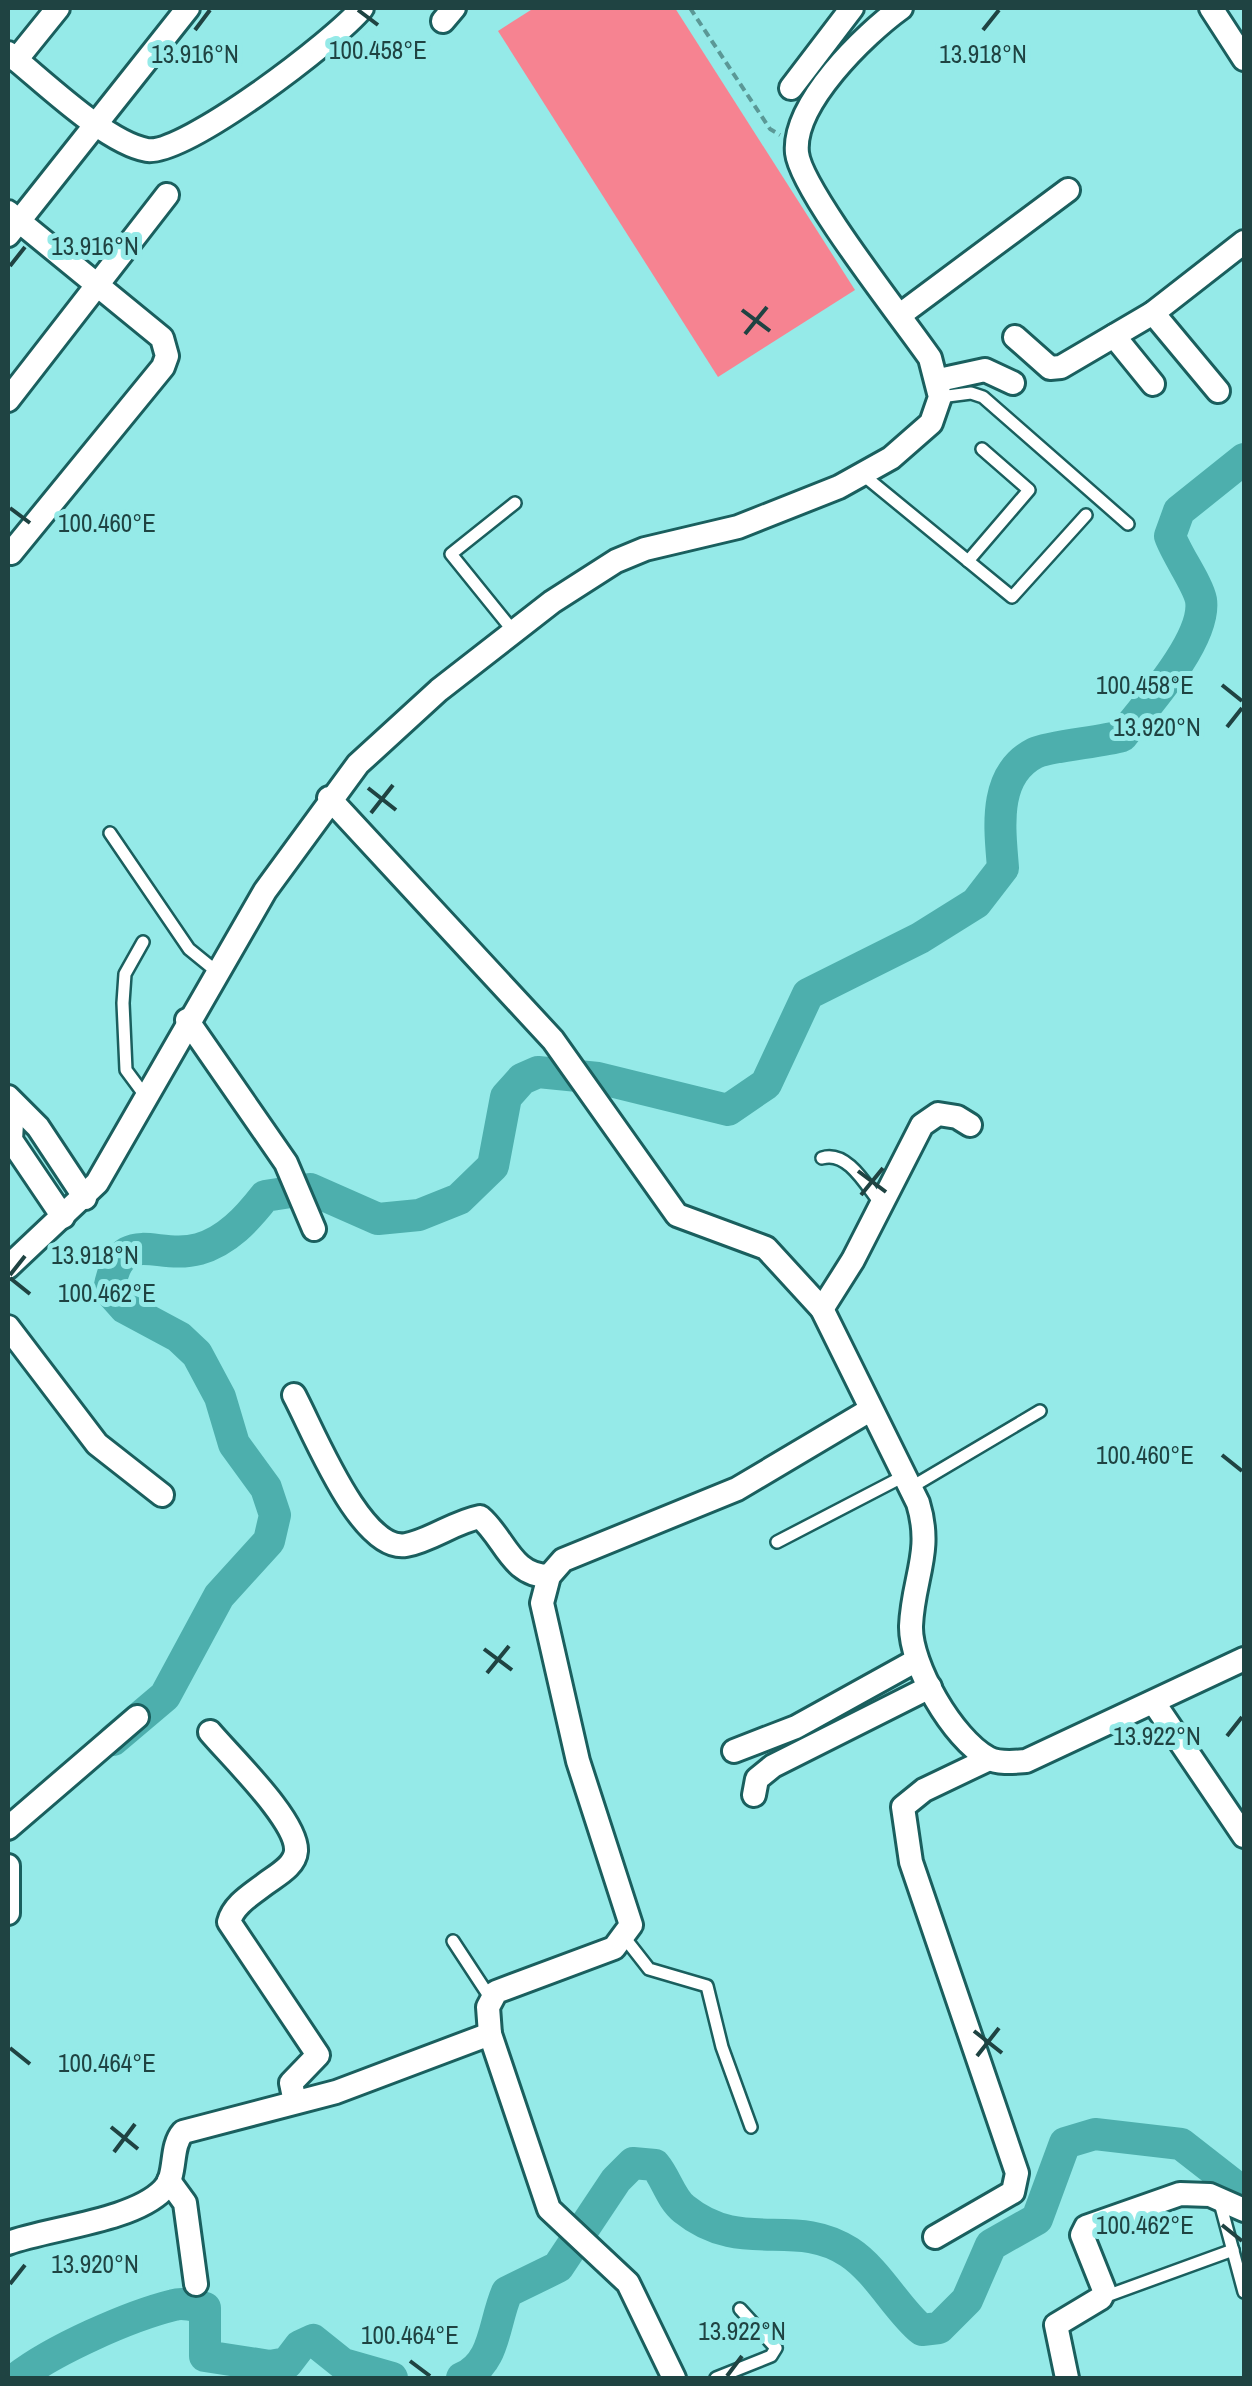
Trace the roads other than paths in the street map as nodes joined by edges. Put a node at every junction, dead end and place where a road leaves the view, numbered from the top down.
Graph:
1 (58, 8) edge
2 (188, 8) edge
3 (362, 8) edge
4 (852, 8) edge
5 (902, 8) edge
6 (1211, 8) edge
7 (12, 57) edge
8 (1244, 59) edge
9 (791, 88) dead end
10 (97, 123) junction
11 (1068, 190) dead end
12 (167, 195) dead end
13 (11, 223) edge
14 (1244, 242) edge
15 (98, 284) junction
16 (1153, 313) junction
17 (900, 315) junction
18 (1114, 336) junction
19 (1015, 337) dead end
20 (1013, 384) dead end
21 (1153, 384) dead end
22 (940, 389) junction
23 (1218, 391) dead end
24 (8, 400) edge
25 (982, 450) dead end
26 (862, 474) junction
27 (514, 503) dead end
28 (1086, 515) dead end
29 (1128, 524) dead end
30 (12, 553) dead end
31 (968, 562) junction
32 (514, 632) junction
33 (330, 798) junction
34 (110, 833) dead end
35 (143, 942) dead end
36 (216, 971) junction
37 (187, 1020) junction
38 (146, 1098) junction
39 (10, 1101) edge
40 (970, 1125) dead end
41 (822, 1158) dead end
42 (91, 1191) junction
43 (880, 1202) junction
44 (63, 1217) junction
45 (314, 1229) dead end
46 (8, 1267) edge
47 (822, 1309) junction
48 (8, 1327) edge
49 (294, 1395) dead end
50 (870, 1410) junction
51 (1040, 1410) dead end
52 (907, 1482) junction
53 (162, 1495) dead end
54 (777, 1542) dead end
55 (549, 1576) junction
56 (1244, 1659) edge
57 (917, 1660) junction
58 (930, 1688) junction
59 (1154, 1704) junction
60 (137, 1717) dead end
61 (210, 1732) dead end
62 (734, 1751) dead end
63 (989, 1759) junction
64 (754, 1795) dead end
65 (8, 1828) edge
66 (1244, 1836) edge
67 (8, 1866) edge
68 (8, 1913) edge
69 (624, 1937) junction
70 (453, 1941) dead end
71 (491, 1999) junction
72 (490, 2034) junction
73 (296, 2102) junction
74 (751, 2127) dead end
75 (170, 2181) junction
76 (1219, 2199) junction
77 (1244, 2210) edge
78 (935, 2237) dead end
79 (8, 2243) edge
80 (1233, 2250) junction
81 (196, 2284) dead end
82 (1244, 2292) edge
83 (1101, 2298) junction
84 (740, 2309) dead end
85 (674, 2378) edge
86 (716, 2378) edge
87 (1066, 2378) edge

1 - 7 street
2 - 10 street
3 - 10 street
4 - 9 street
5 - 17 street
6 - 8 street
7 - 10 street
10 - 13 street
11 - 17 street
12 - 15 street
13 - 15 street
14 - 16 street
15 - 24 street
15 - 30 street
16 - 18 street
16 - 23 street
17 - 22 street
18 - 19 street
18 - 21 street
20 - 22 street
22 - 26 street
22 - 29 lane
25 - 31 lane
26 - 31 lane
26 - 32 street
27 - 32 lane
28 - 31 lane
32 - 33 street
33 - 36 street
33 - 47 street
34 - 36 lane
35 - 38 lane
36 - 37 street
37 - 38 street
37 - 45 street
38 - 42 street
39 - 42 street
39 - 44 street
40 - 43 street
41 - 43 lane
42 - 44 street
43 - 47 street
44 - 46 street
47 - 50 street
48 - 53 street
49 - 55 street
50 - 52 street
50 - 55 street
51 - 52 lane
52 - 54 lane
52 - 57 street
55 - 69 street
56 - 59 street
57 - 58 street
57 - 62 street
58 - 63 street
58 - 64 street
59 - 63 street
59 - 66 street
60 - 65 street
61 - 73 street
63 - 78 street
67 - 68 street
69 - 71 street
69 - 74 lane
70 - 71 lane
71 - 72 street
72 - 73 street
72 - 85 street
73 - 75 street
75 - 79 street
75 - 81 street
76 - 77 street
76 - 80 lane
76 - 83 street
80 - 82 lane
80 - 83 lane
83 - 87 street
84 - 86 lane

